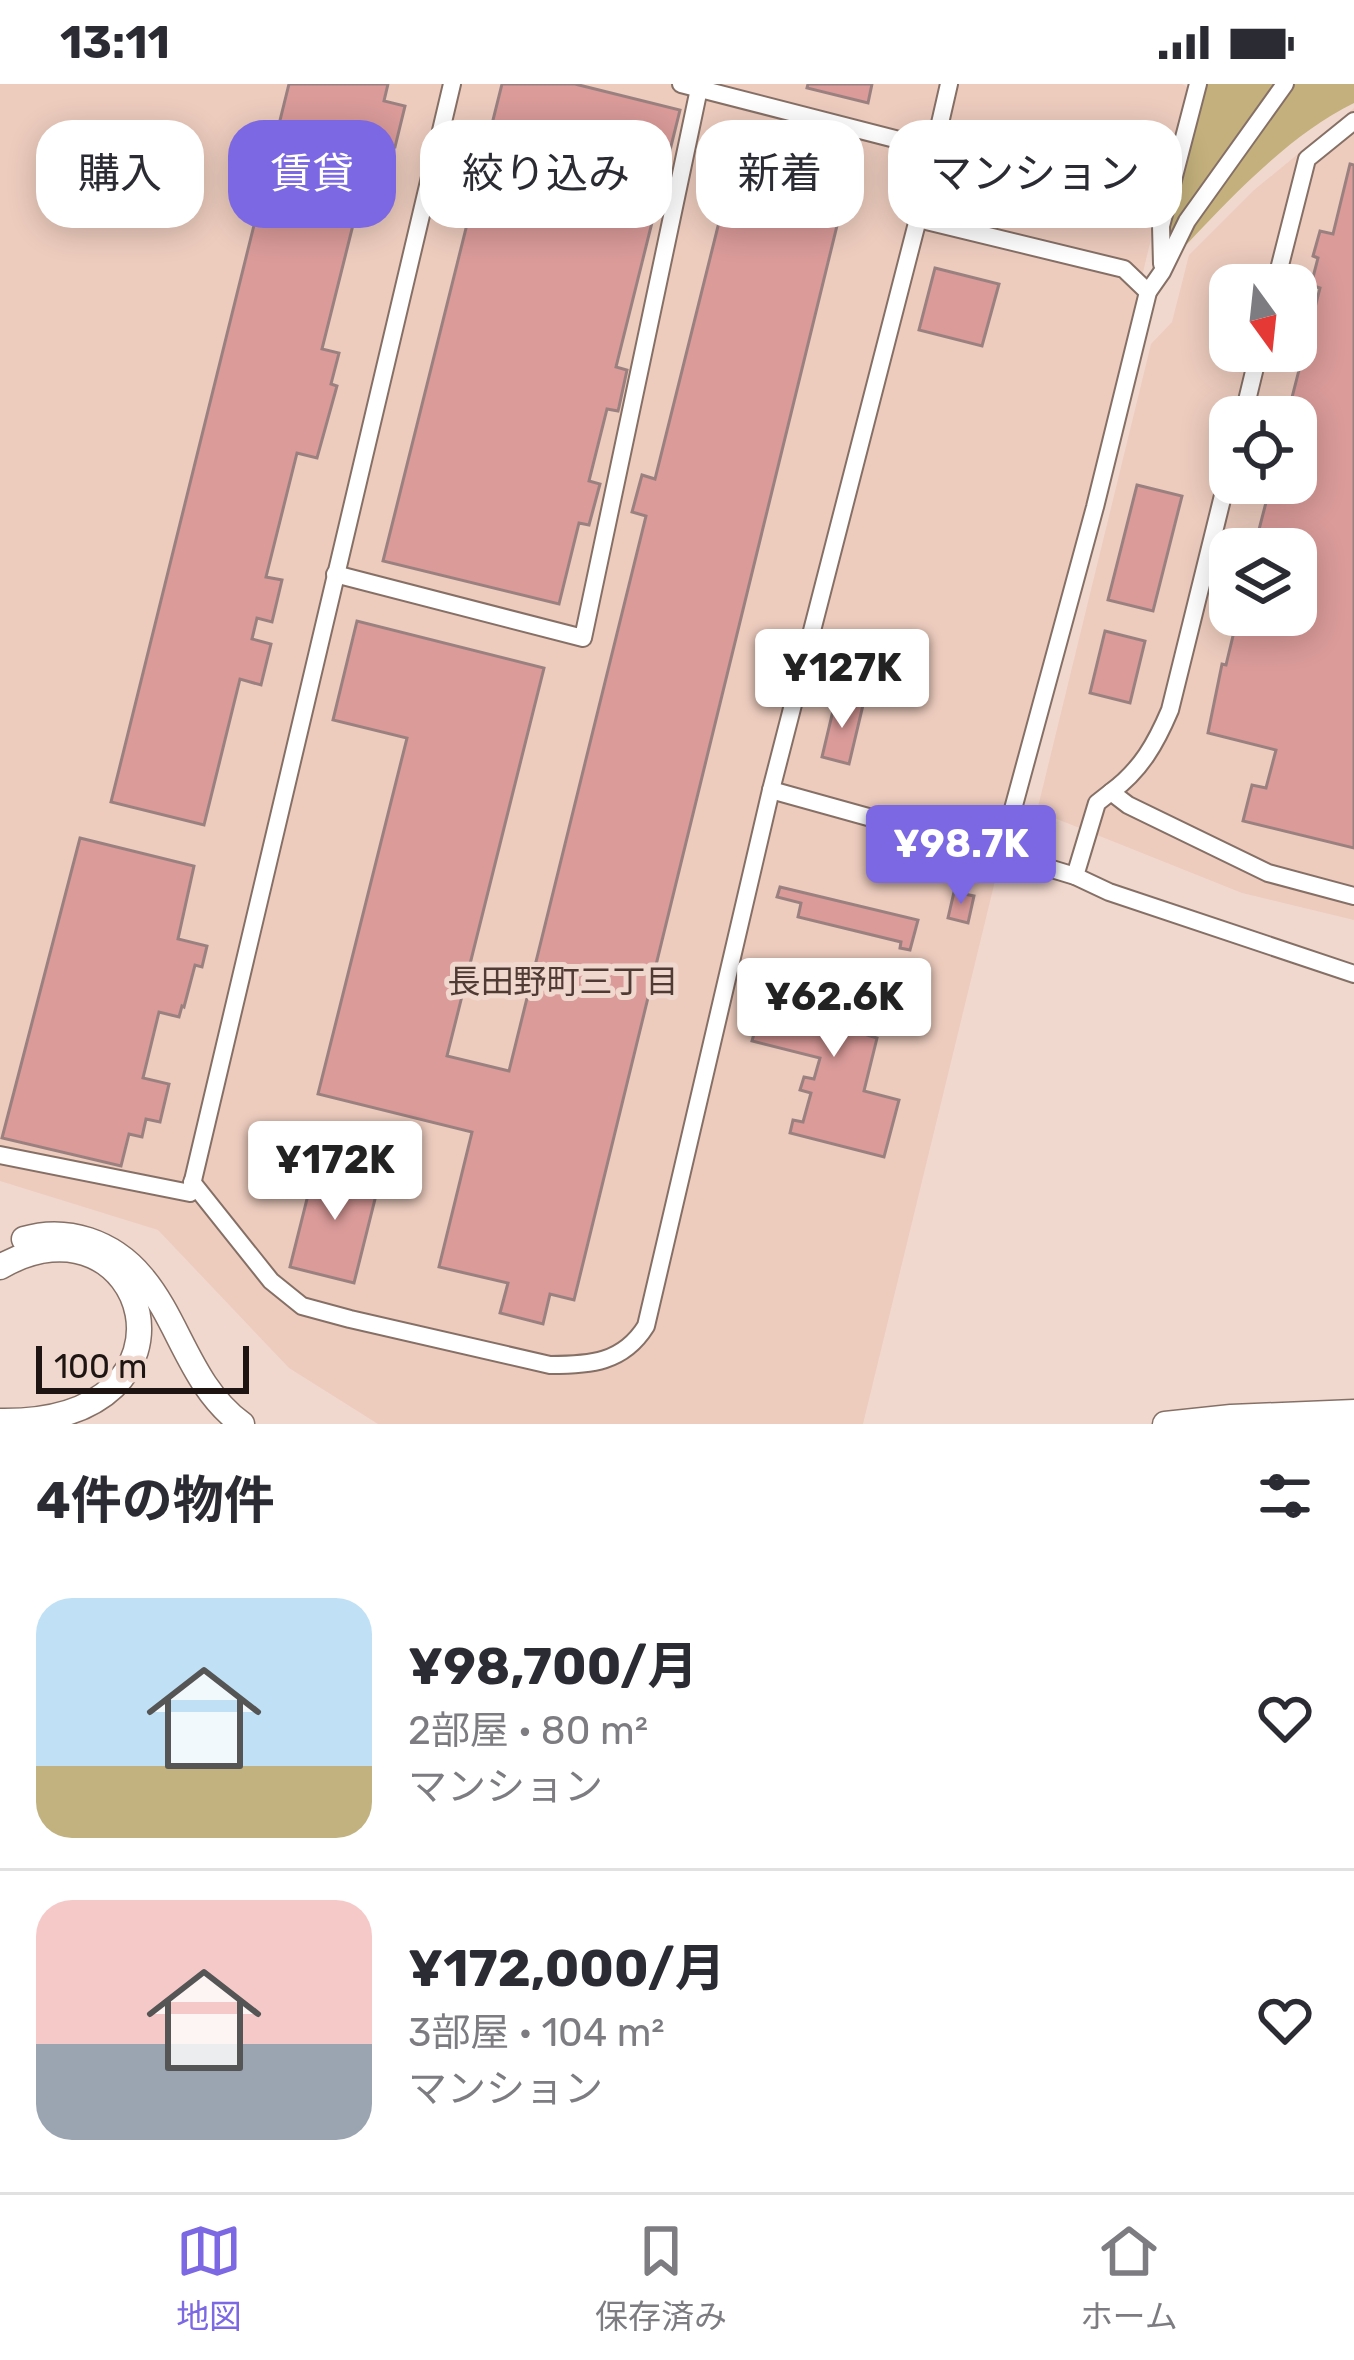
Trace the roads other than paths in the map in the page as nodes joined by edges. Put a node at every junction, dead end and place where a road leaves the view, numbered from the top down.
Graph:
1 (452, 84) edge
2 (949, 84) edge
3 (1198, 84) edge
4 (1285, 84) edge
5 (694, 85) edge
6 (941, 120) edge
7 (1354, 121) edge
8 (888, 137) edge
9 (916, 228) edge
10 (955, 228) edge
11 (1280, 264) edge
12 (1162, 272) junction
13 (1148, 292) junction
14 (1221, 504) edge
15 (335, 574) junction
16 (770, 790) junction
17 (1111, 792) junction
18 (1012, 857) junction
19 (1075, 876) junction
20 (1354, 896) edge
21 (1354, 974) edge
22 (0, 1156) edge
23 (192, 1182) junction
24 (0, 1250) edge
25 (0, 1267) edge
26 (1354, 1412) edge
27 (0, 1421) edge
28 (242, 1424) edge
29 (1165, 1424) edge

1 - 15 street
2 - 6 street
3 - 12 street
4 - 12 street
5 - 8 street
5 - 15 street
7 - 11 street
9 - 16 street
10 - 13 street
12 - 13 street
13 - 18 street
14 - 17 street
15 - 23 street
16 - 18 street
16 - 23 street
17 - 19 street
17 - 20 street
18 - 19 street
19 - 21 street
22 - 23 street
24 - 28 highway
25 - 27 highway
26 - 29 highway

